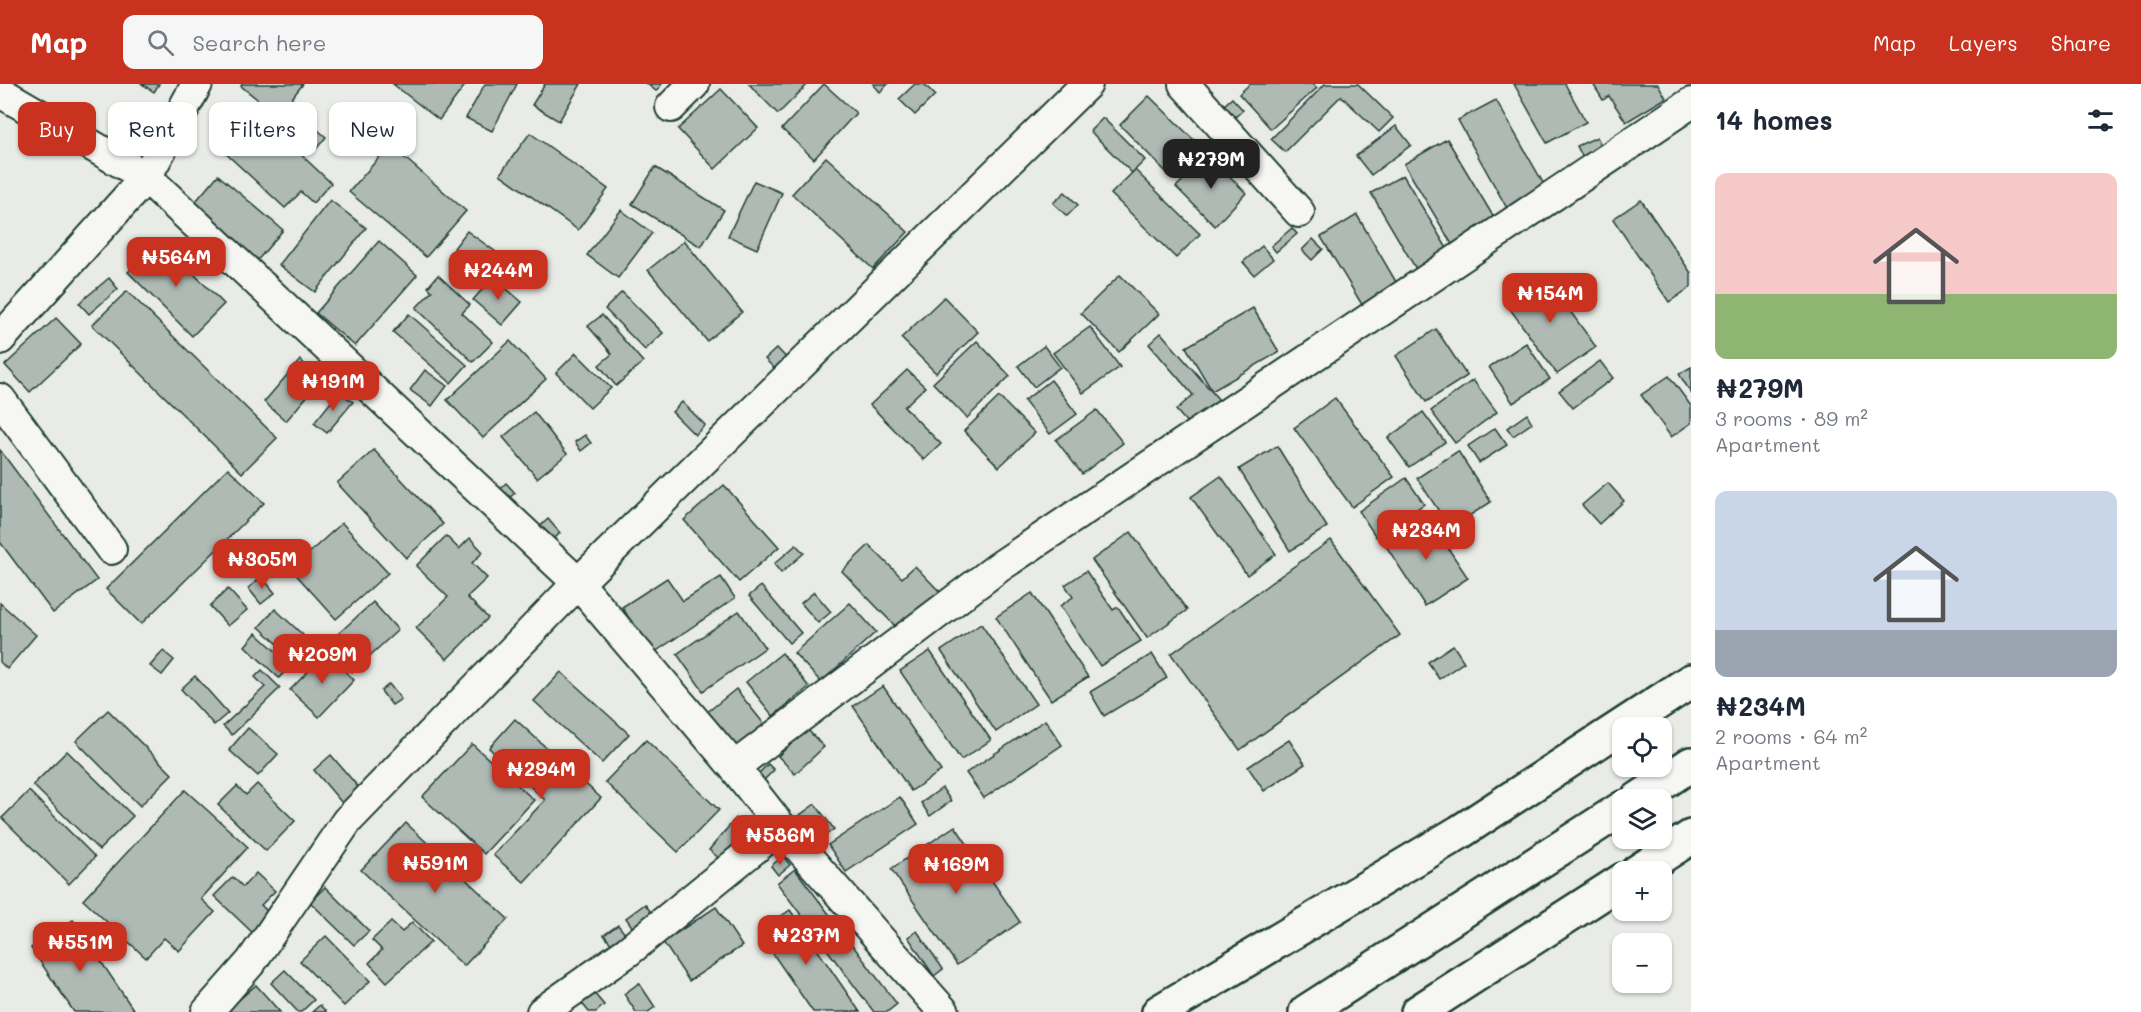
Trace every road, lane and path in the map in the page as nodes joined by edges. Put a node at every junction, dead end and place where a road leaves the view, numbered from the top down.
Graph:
1 (197, 84) edge
2 (694, 84) edge
3 (1087, 84) edge
4 (1184, 84) edge
5 (0, 92) edge
6 (1691, 103) edge
7 (671, 107) dead end
8 (146, 177) junction
9 (1299, 212) dead end
10 (0, 339) edge
11 (0, 399) edge
12 (111, 549) dead end
13 (578, 583) junction
14 (1691, 681) edge
15 (1691, 764) edge
16 (734, 767) junction
17 (1654, 789) edge
18 (1612, 815) edge
19 (781, 828) junction
20 (1691, 837) edge
21 (1654, 861) edge
22 (1612, 887) edge
23 (207, 1012) edge
24 (542, 1012) edge
25 (944, 1012) edge
26 (1159, 1012) edge
27 (1306, 1012) edge
28 (1418, 1012) edge

1 - 8 street
2 - 7 street
3 - 13 street
4 - 9 street
5 - 8 street
6 - 16 street
8 - 10 street
8 - 13 street
11 - 12 street
13 - 16 street
13 - 23 street
14 - 26 main road
15 - 17 main road
16 - 19 street
18 - 27 main road
19 - 24 street
19 - 25 street
20 - 21 main road
22 - 28 main road

